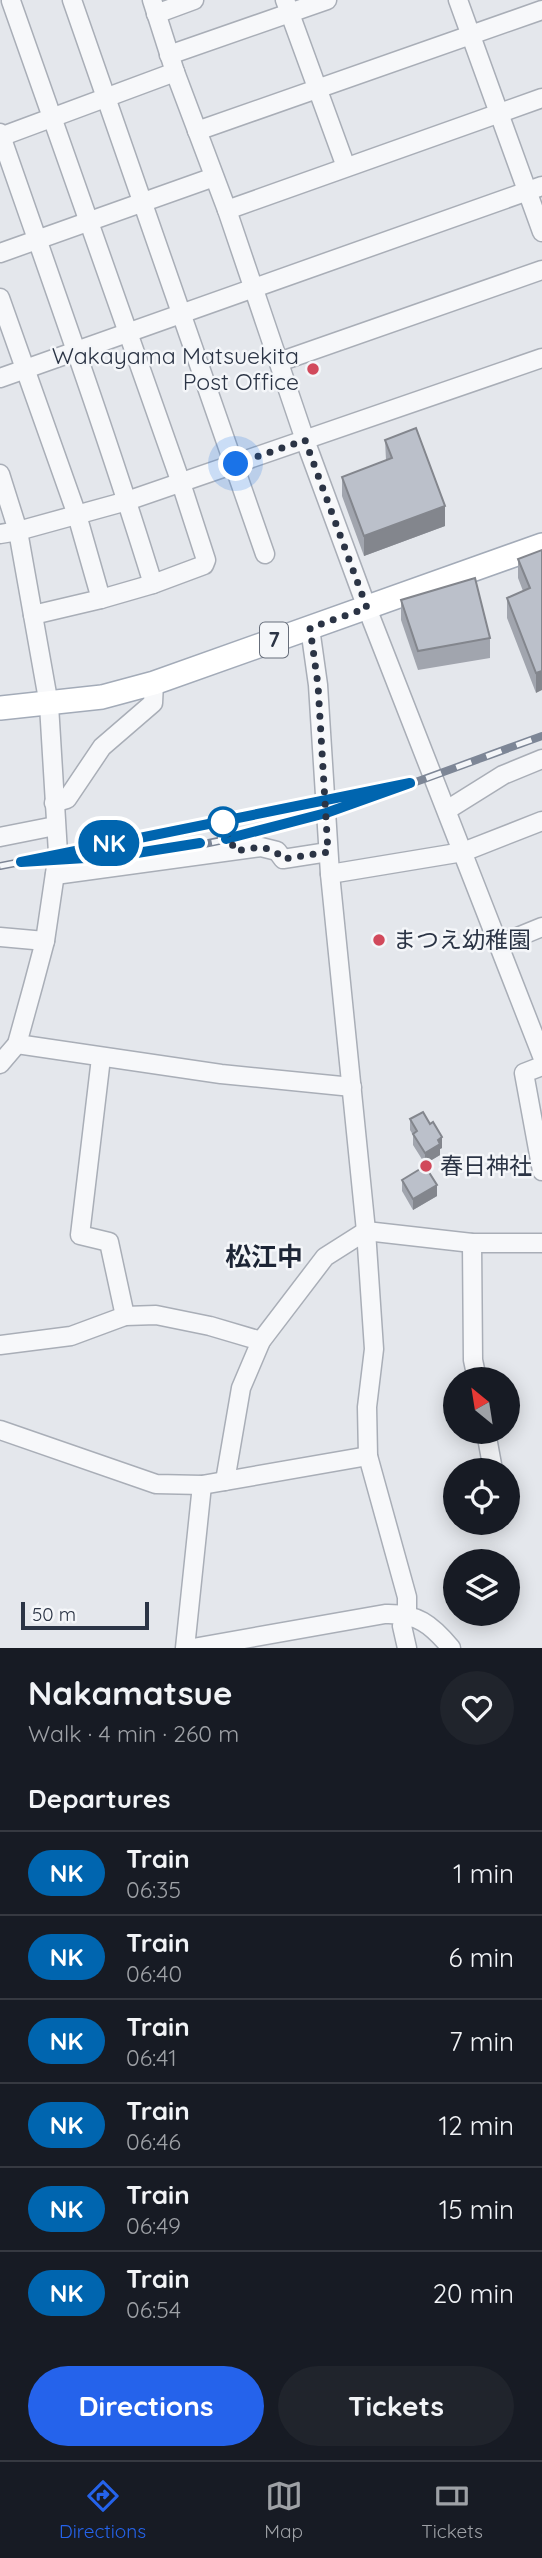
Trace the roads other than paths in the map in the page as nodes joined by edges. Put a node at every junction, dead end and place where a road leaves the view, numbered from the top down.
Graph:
1 (72, 0) edge
2 (194, 0) edge
3 (327, 0) edge
4 (458, 0) edge
5 (9, 2) edge
6 (288, 6) edge
7 (154, 7) edge
8 (542, 10) edge
9 (471, 36) junction
10 (172, 64) junction
11 (317, 89) junction
12 (107, 98) junction
13 (542, 98) edge
14 (498, 114) junction
15 (53, 118) junction
16 (197, 131) junction
17 (0, 135) edge
18 (346, 167) junction
19 (214, 177) junction
20 (535, 189) edge
21 (144, 204) junction
22 (227, 210) junction
23 (88, 222) junction
24 (542, 232) edge
25 (36, 240) junction
26 (0, 253) edge
27 (542, 270) edge
28 (254, 288) junction
29 (0, 298) edge
30 (183, 314) junction
31 (129, 334) junction
32 (78, 351) junction
33 (542, 358) edge
34 (279, 362) junction
35 (26, 369) junction
36 (0, 378) edge
37 (305, 440) junction
38 (236, 464) junction
39 (0, 474) edge
40 (181, 483) junction
41 (127, 501) junction
42 (77, 515) junction
43 (9, 532) edge
44 (542, 545) edge
45 (265, 554) dead end
46 (153, 584) junction
47 (101, 599) junction
48 (367, 608) junction
49 (33, 615) junction
50 (310, 628) junction
51 (154, 683) junction
52 (49, 705) junction
53 (0, 708) edge
54 (542, 759) edge
55 (54, 803) junction
56 (447, 810) junction
57 (542, 821) edge
58 (55, 826) junction
59 (0, 837) edge
60 (328, 852) junction
61 (463, 852) junction
62 (330, 874) junction
63 (55, 875) junction
64 (542, 927) edge
65 (0, 937) edge
66 (45, 941) junction
67 (498, 945) junction
68 (17, 1044) junction
69 (542, 1056) edge
70 (101, 1058) junction
71 (0, 1064) edge
72 (542, 1066) edge
73 (352, 1087) junction
74 (542, 1171) edge
75 (366, 1231) junction
76 (542, 1242) edge
77 (472, 1243) junction
78 (125, 1316) junction
79 (261, 1341) junction
80 (0, 1345) edge
81 (474, 1367) edge
82 (0, 1430) edge
83 (368, 1455) junction
84 (225, 1482) junction
85 (202, 1485) junction
86 (407, 1613) junction
87 (185, 1648) edge
88 (193, 1648) edge
89 (407, 1648) edge
90 (451, 1648) edge

1 - 12 street
2 - 7 street
3 - 6 street
4 - 9 street
5 - 15 street
6 - 10 street
6 - 11 street
7 - 10 street
8 - 9 street
9 - 11 street
9 - 14 street
10 - 12 street
10 - 16 street
11 - 16 street
11 - 18 street
12 - 15 street
12 - 21 street
13 - 14 street
14 - 18 street
14 - 20 street
15 - 17 street
15 - 23 street
16 - 19 street
17 - 25 street
18 - 22 street
19 - 21 street
19 - 22 street
20 - 24 street
20 - 28 street
21 - 23 street
21 - 30 street
22 - 28 street
23 - 25 street
23 - 31 street
25 - 26 street
25 - 32 street
27 - 34 street
28 - 30 street
28 - 34 street
29 - 35 street
30 - 31 street
30 - 38 street
31 - 32 street
31 - 40 street
32 - 35 street
32 - 41 street
33 - 37 street
34 - 37 street
35 - 36 street
35 - 42 street
37 - 38 street
37 - 48 street
38 - 40 street
38 - 45 street
39 - 43 street
40 - 41 street
40 - 46 street
41 - 42 street
41 - 46 street
42 - 43 street
42 - 47 street
43 - 49 street
44 - 48 main road, 7
46 - 47 street
47 - 49 street
48 - 50 main road, 7
48 - 56 street
49 - 52 street
50 - 51 main road, 7
50 - 60 street
51 - 52 main road, 7
51 - 55 street
52 - 53 main road, 7
52 - 55 street
54 - 56 street
55 - 58 street
56 - 61 street
57 - 61 street
58 - 59 street
58 - 63 street
60 - 62 street
60 - 63 street
61 - 62 street
61 - 67 street
62 - 73 street
63 - 66 street
64 - 67 street
65 - 66 street
66 - 68 street
67 - 69 street
68 - 70 street
68 - 71 street
70 - 73 street
70 - 78 street
72 - 74 street
73 - 75 street
75 - 77 street
75 - 79 street
75 - 83 street
76 - 77 street
77 - 81 street
78 - 79 street
78 - 80 street
79 - 84 street
82 - 85 street
83 - 84 street
83 - 86 street
84 - 85 street
85 - 87 street
86 - 88 street
86 - 89 street
86 - 90 street

